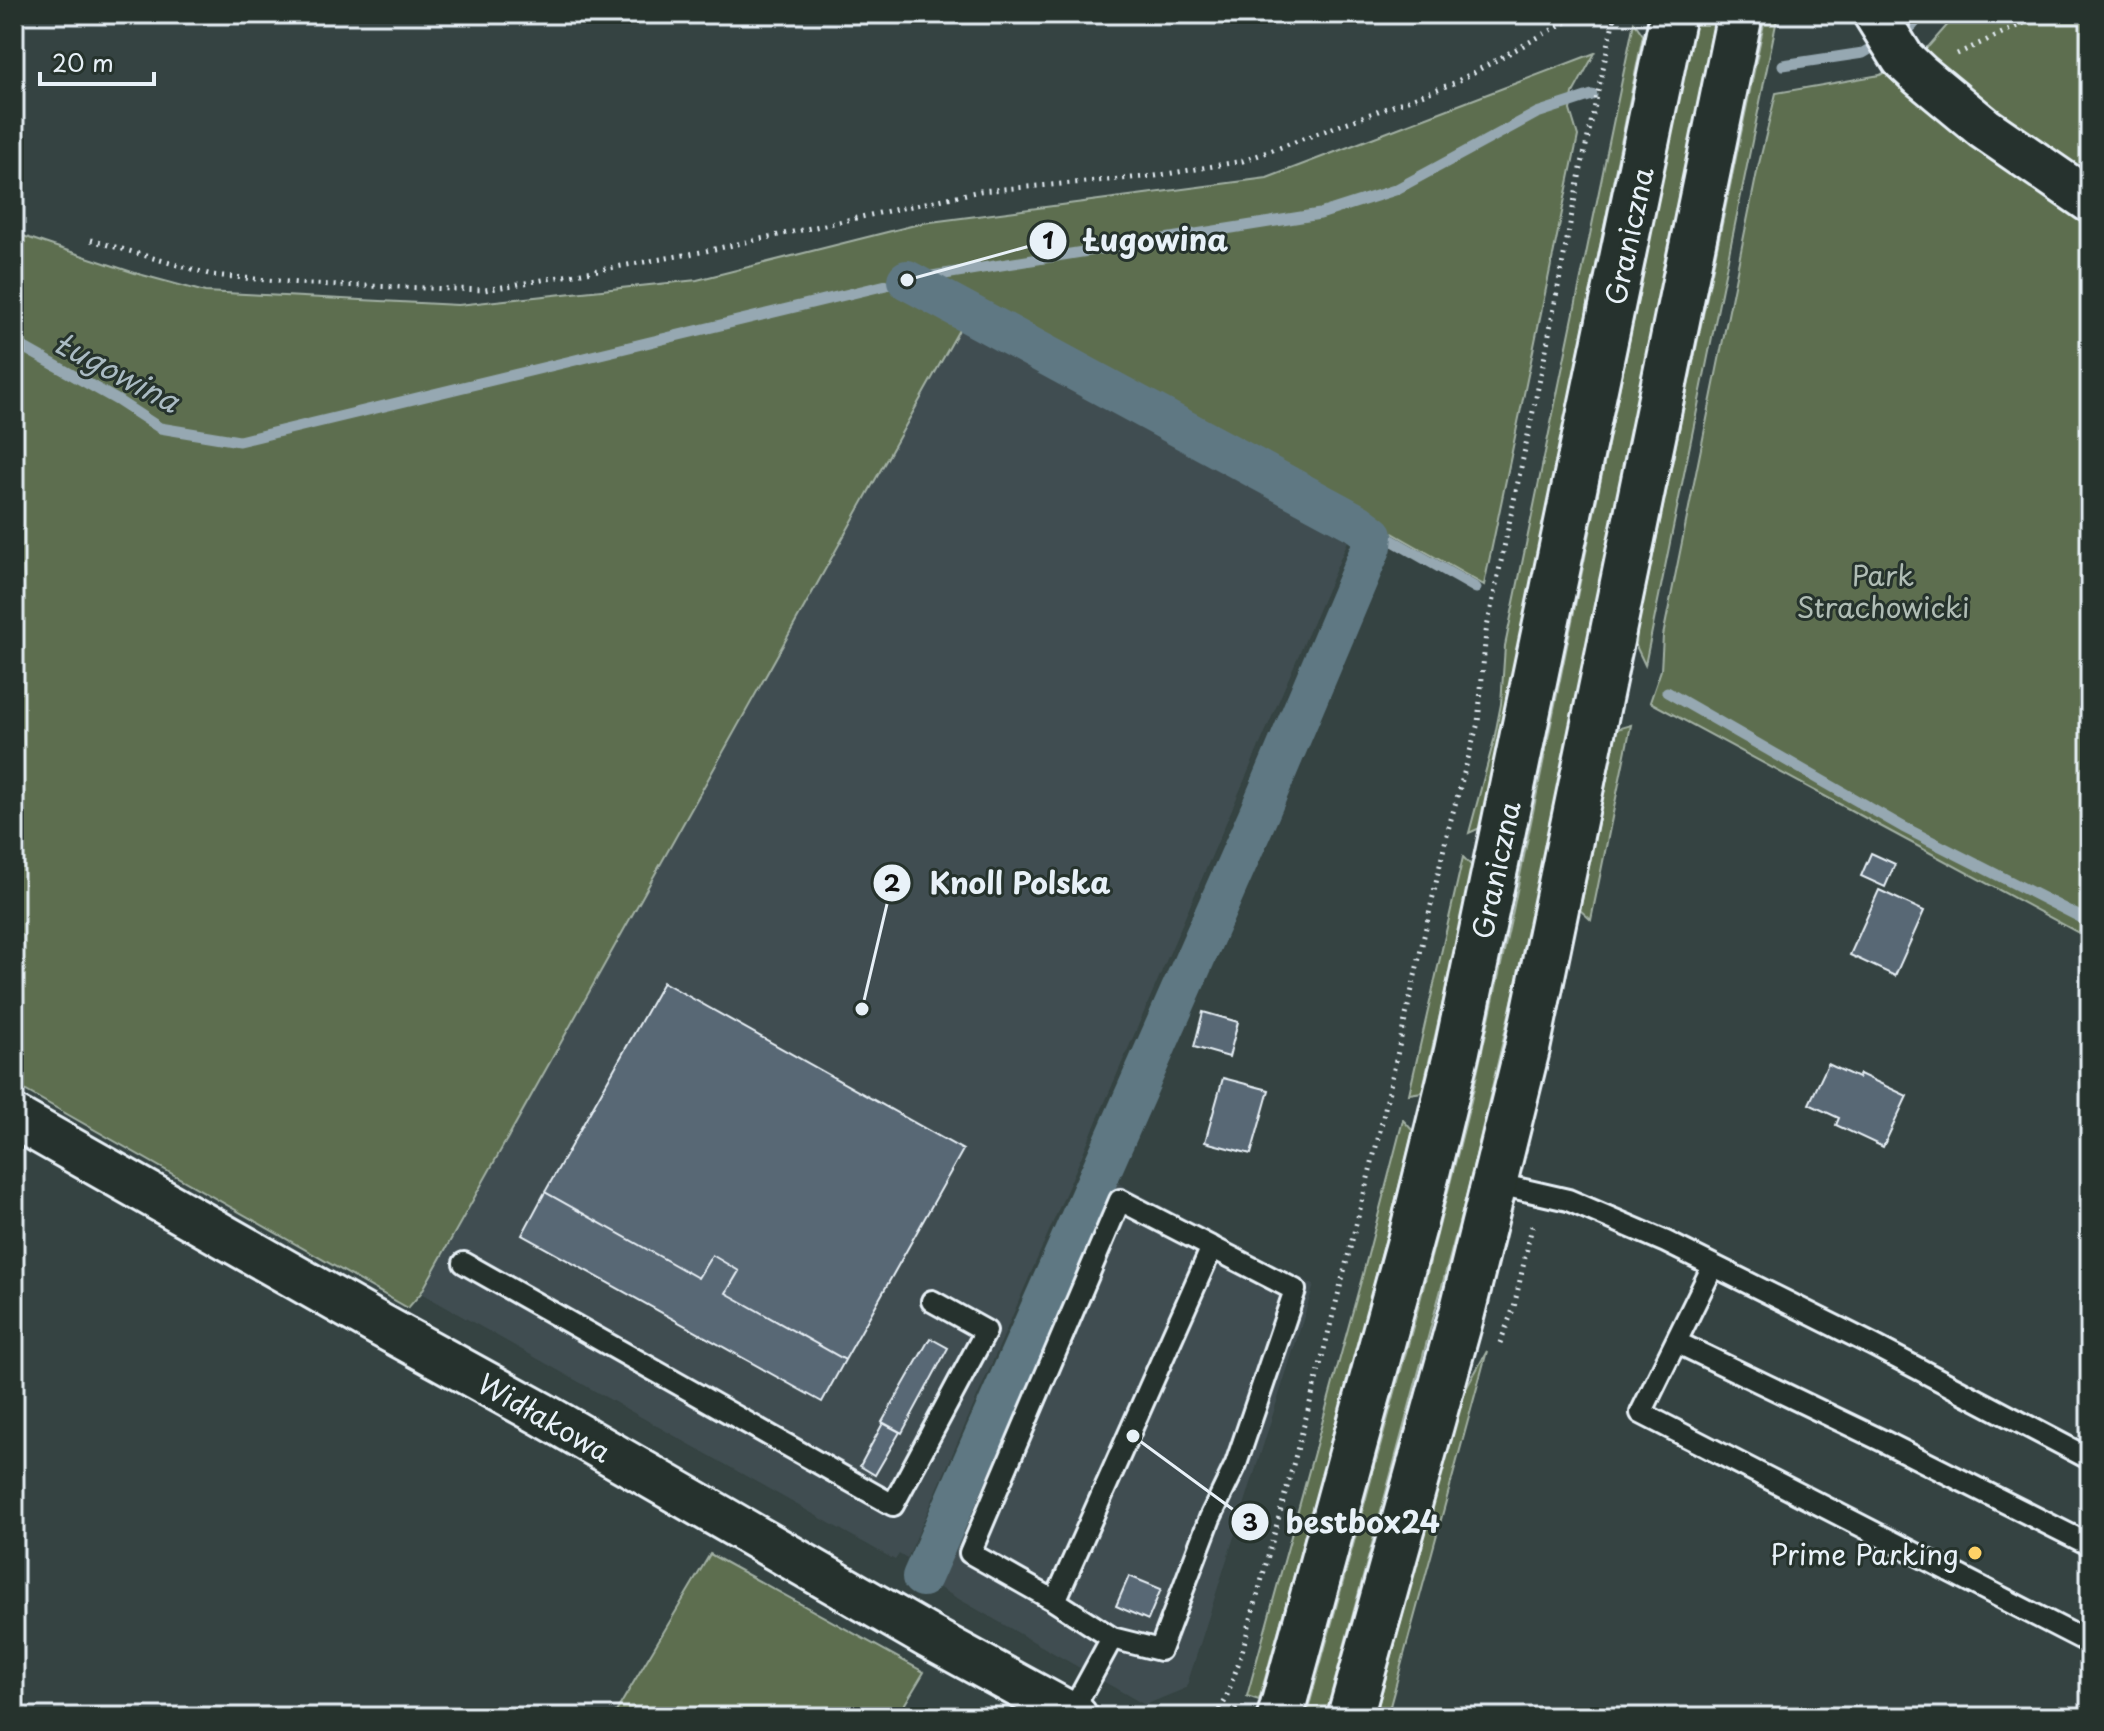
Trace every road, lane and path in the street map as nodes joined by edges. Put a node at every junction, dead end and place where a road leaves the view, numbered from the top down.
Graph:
1 (1581, 14) edge
2 (1615, 14) edge
3 (1673, 14) edge
4 (1740, 14) edge
5 (1875, 14) edge
6 (2043, 14) edge
7 (1912, 67) junction
8 (2090, 201) edge
9 (91, 240) dead end
10 (14, 1117) edge
11 (1494, 1183) junction
12 (1212, 1247) junction
13 (464, 1263) dead end
14 (1713, 1266) junction
15 (932, 1301) dead end
16 (1676, 1342) junction
17 (2090, 1459) edge
18 (2090, 1545) edge
19 (1055, 1601) junction
20 (1112, 1638) junction
21 (2090, 1643) edge
22 (1241, 1695) dead end
23 (1072, 1716) edge
24 (1216, 1717) edge
25 (1232, 1717) edge
26 (1280, 1717) edge
27 (1350, 1717) edge

1 - 9 path
2 - 24 path
3 - 26 main road, Graniczna
4 - 11 main road
5 - 7 street
6 - 7 path
7 - 8 street
10 - 23 street, Widłakowa
11 - 14 lane
11 - 27 main road
12 - 19 lane
12 - 19 lane
12 - 20 lane
13 - 15 lane
14 - 16 lane
14 - 17 lane
16 - 18 lane
16 - 21 lane
19 - 20 lane
20 - 23 lane
22 - 25 path

